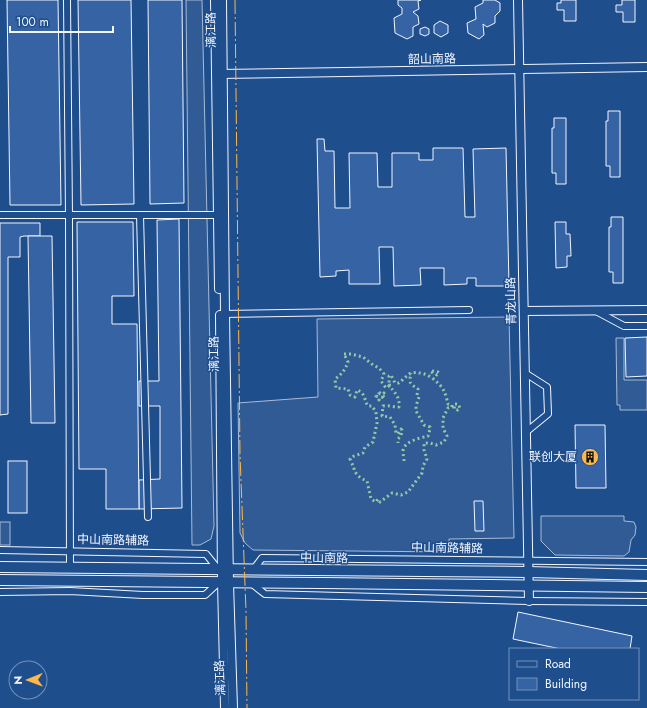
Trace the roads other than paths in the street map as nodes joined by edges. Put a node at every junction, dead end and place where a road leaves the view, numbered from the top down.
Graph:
1 (67, 0) edge
2 (215, 0) edge
3 (222, 0) edge
4 (518, 0) edge
5 (647, 67) edge
6 (519, 69) junction
7 (220, 74) junction
8 (219, 214) junction
9 (0, 215) edge
10 (69, 215) junction
11 (140, 215) junction
12 (469, 310) dead end
13 (524, 310) junction
14 (593, 310) junction
15 (647, 310) edge
16 (222, 314) junction
17 (647, 326) edge
18 (525, 373) junction
19 (526, 432) junction
20 (148, 517) dead end
21 (0, 550) edge
22 (70, 550) junction
23 (528, 561) junction
24 (647, 562) edge
25 (0, 567) edge
26 (70, 568) junction
27 (223, 569) junction
28 (253, 570) junction
29 (528, 572) junction
30 (647, 575) edge
31 (0, 580) edge
32 (70, 581) junction
33 (223, 583) junction
34 (251, 583) junction
35 (528, 585) junction
36 (647, 587) edge
37 (70, 591) junction
38 (0, 592) edge
39 (529, 601) junction
40 (647, 602) edge
41 (225, 708) edge
42 (233, 708) edge

1 - 10 street
2 - 7 street, 漓江路
3 - 7 street, 漓江路
4 - 6 street, 青龙山路
5 - 6 street, 韶山南路
6 - 7 street, 韶山南路
6 - 13 street, 青龙山路
7 - 8 street, 漓江路
7 - 16 street, 漓江路
8 - 11 street
8 - 16 street, 漓江路
9 - 10 street
10 - 11 street
10 - 22 street
11 - 20 street
12 - 16 street
13 - 14 street
13 - 18 street, 青龙山路
14 - 15 street
14 - 17 street
16 - 27 street, 漓江路
18 - 19 street, 青龙山路
18 - 19 street
19 - 23 street, 青龙山路
21 - 22 street, 中山南路辅路
22 - 26 street
22 - 27 street, 中山南路辅路
23 - 24 street, 中山南路辅路
23 - 28 street, 中山南路辅路
23 - 29 street, 青龙山路
25 - 26 main road, 中山南路
26 - 27 main road, 中山南路
26 - 32 main road
27 - 28 main road, 中山南路
27 - 33 street, 漓江路
28 - 29 main road, 中山南路
29 - 30 main road, 中山南路
29 - 35 street, 青龙山路
31 - 32 main road
32 - 33 main road
32 - 37 street
33 - 34 main road
33 - 37 street
33 - 41 street, 漓江路
33 - 42 street, 漓江路
34 - 35 main road
34 - 39 street
35 - 36 main road
35 - 39 street, 青龙山路
37 - 38 street
39 - 40 street

